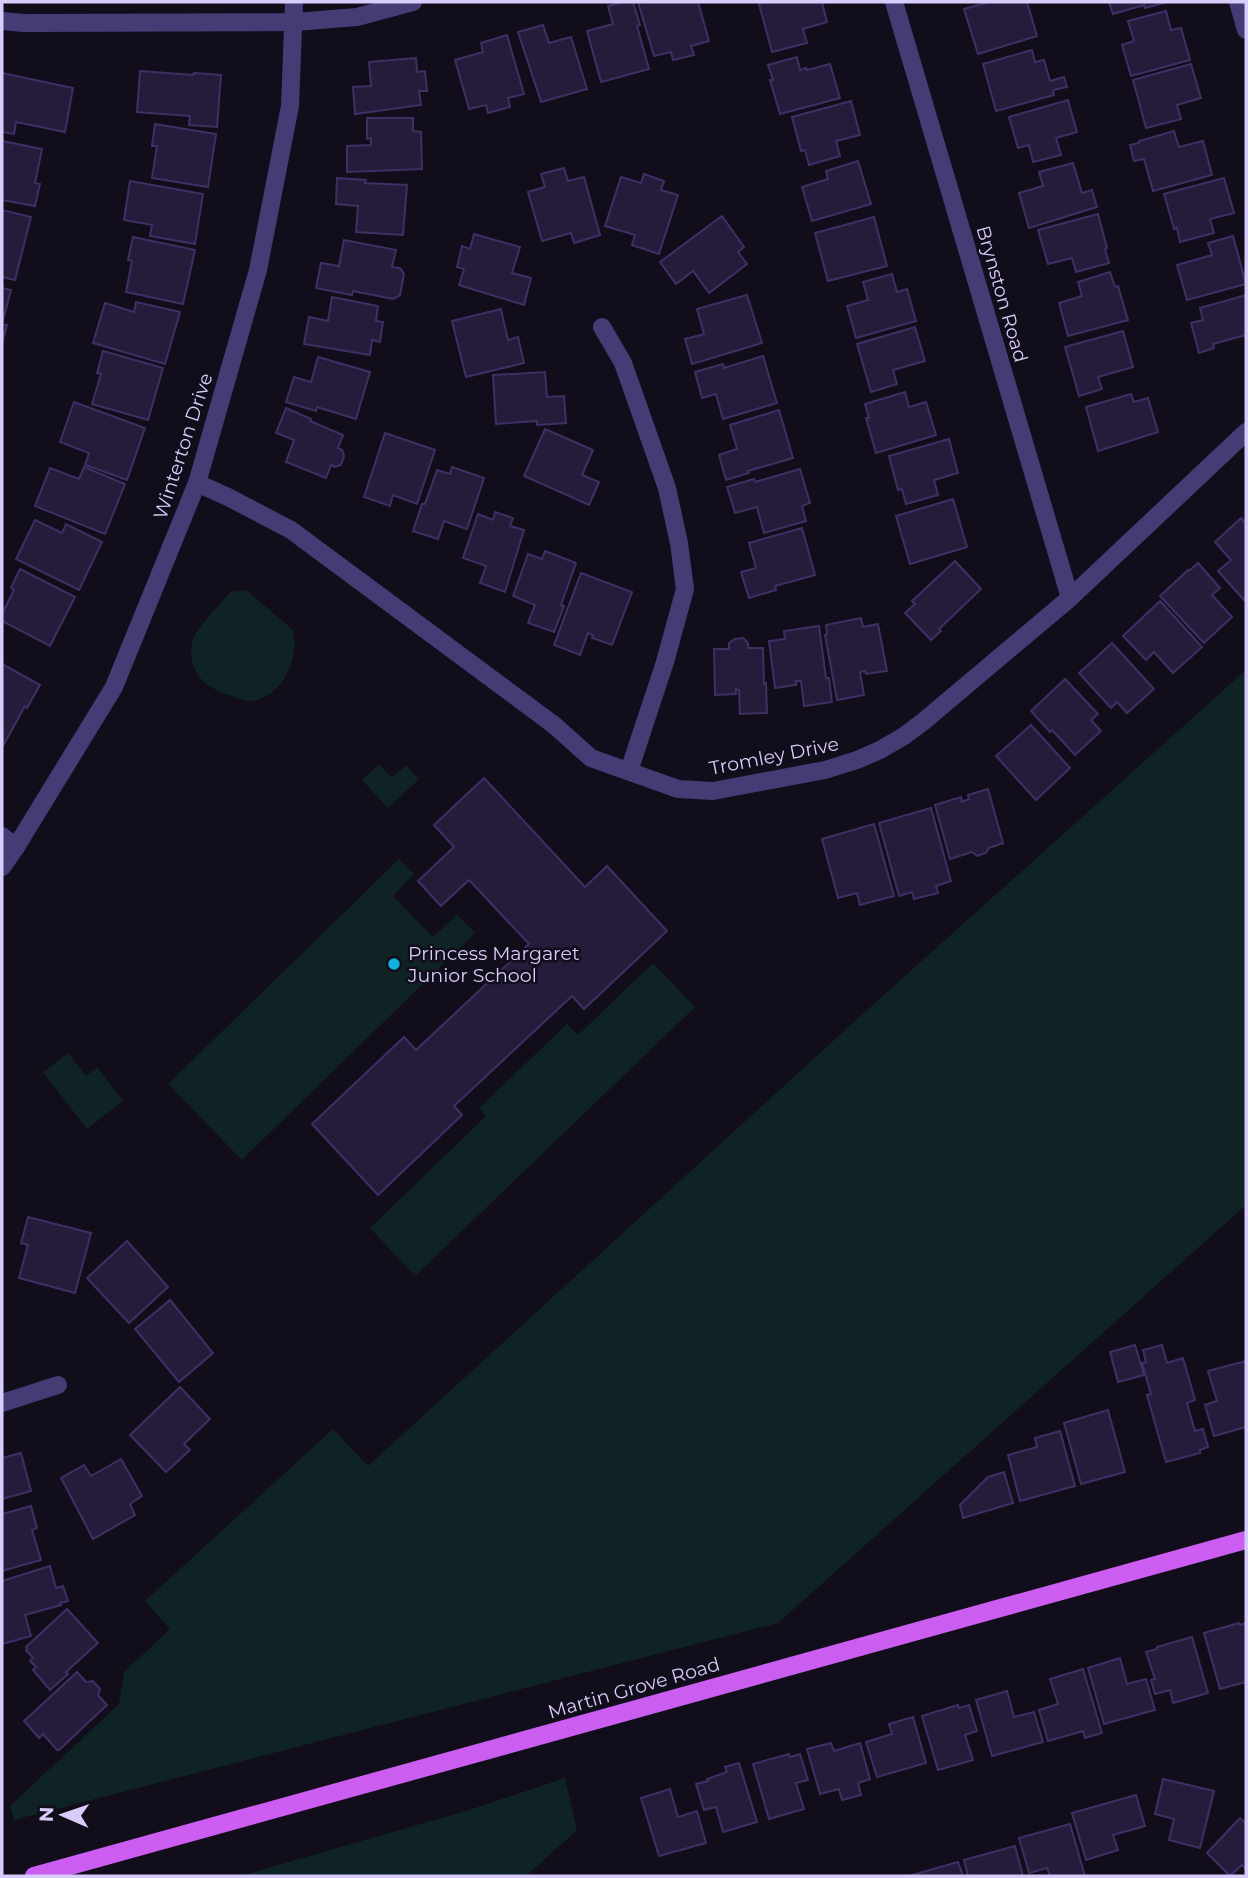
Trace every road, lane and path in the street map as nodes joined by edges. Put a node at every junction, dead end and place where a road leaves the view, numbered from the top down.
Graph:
1 (294, 2) edge
2 (413, 2) edge
3 (894, 2) edge
4 (1238, 2) edge
5 (2, 21) edge
6 (295, 22) junction
7 (1246, 30) edge
8 (602, 327) dead end
9 (1246, 432) edge
10 (197, 483) junction
11 (1070, 598) junction
12 (629, 771) junction
13 (2, 836) edge
14 (16, 847) junction
15 (2, 867) edge
16 (58, 1384) dead end
17 (2, 1403) edge
18 (1246, 1540) edge
19 (34, 1876) edge

1 - 6 street, Winterton Drive
2 - 6 street
3 - 11 street, Brynston Road
4 - 7 street
5 - 6 street
6 - 10 street, Winterton Drive
8 - 12 street
9 - 11 street, Tromley Drive
10 - 12 street, Tromley Drive
10 - 14 street, Winterton Drive
11 - 12 street, Tromley Drive
13 - 14 street
14 - 15 street, Winterton Drive
16 - 17 street
18 - 19 main road, Martin Grove Road

